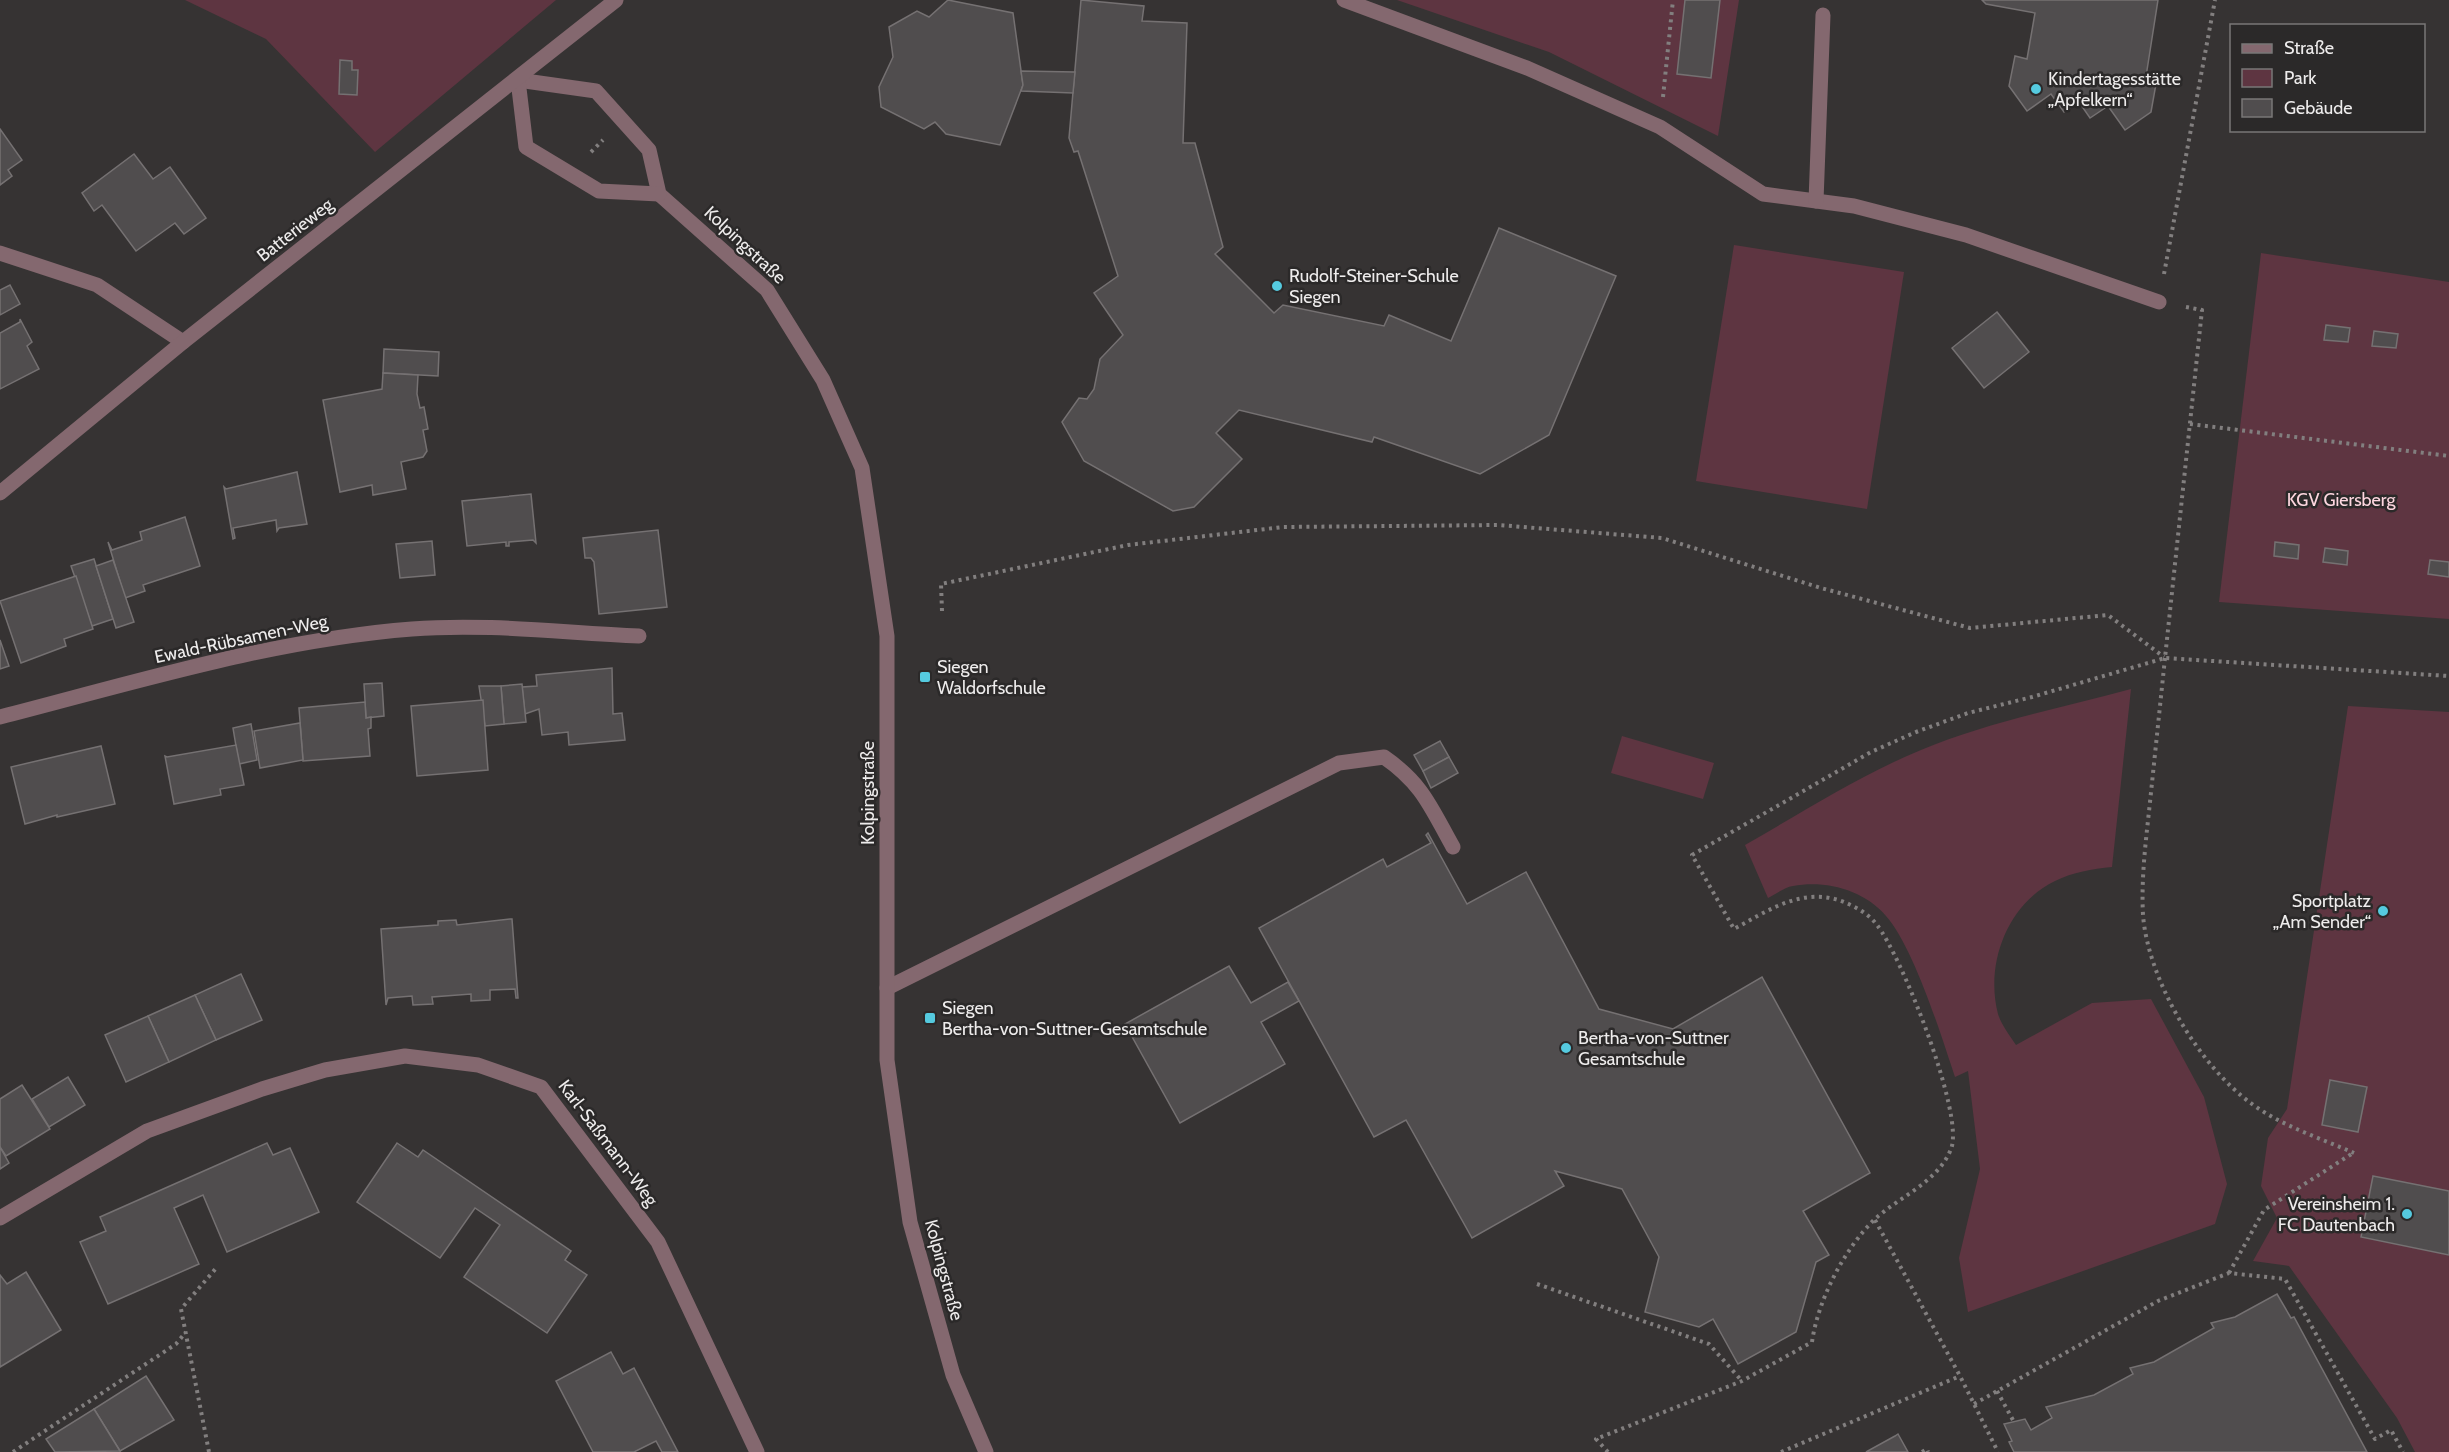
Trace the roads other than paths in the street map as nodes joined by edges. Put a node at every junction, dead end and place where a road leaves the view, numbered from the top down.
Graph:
1 (616, 0) edge
2 (1344, 0) edge
3 (1823, 15) dead end
4 (518, 80) junction
5 (659, 194) junction
6 (1816, 201) junction
7 (0, 253) edge
8 (2159, 302) road end
9 (183, 342) junction
10 (0, 493) edge
11 (639, 636) dead end
12 (0, 717) edge
13 (1453, 847) dead end
14 (887, 988) junction
15 (0, 1218) edge
16 (757, 1452) edge
17 (986, 1452) edge

1 - 4 street, Batterieweg
2 - 6 street
3 - 6 street
4 - 5 street
4 - 5 street
4 - 9 street, Batterieweg
5 - 14 street, Kolpingstraße
6 - 8 street
7 - 9 street
9 - 10 street, Batterieweg
11 - 12 street, Ewald-Rübsamen-Weg
13 - 14 street
14 - 17 street, Kolpingstraße
15 - 16 street, Karl-Saßmann-Weg

